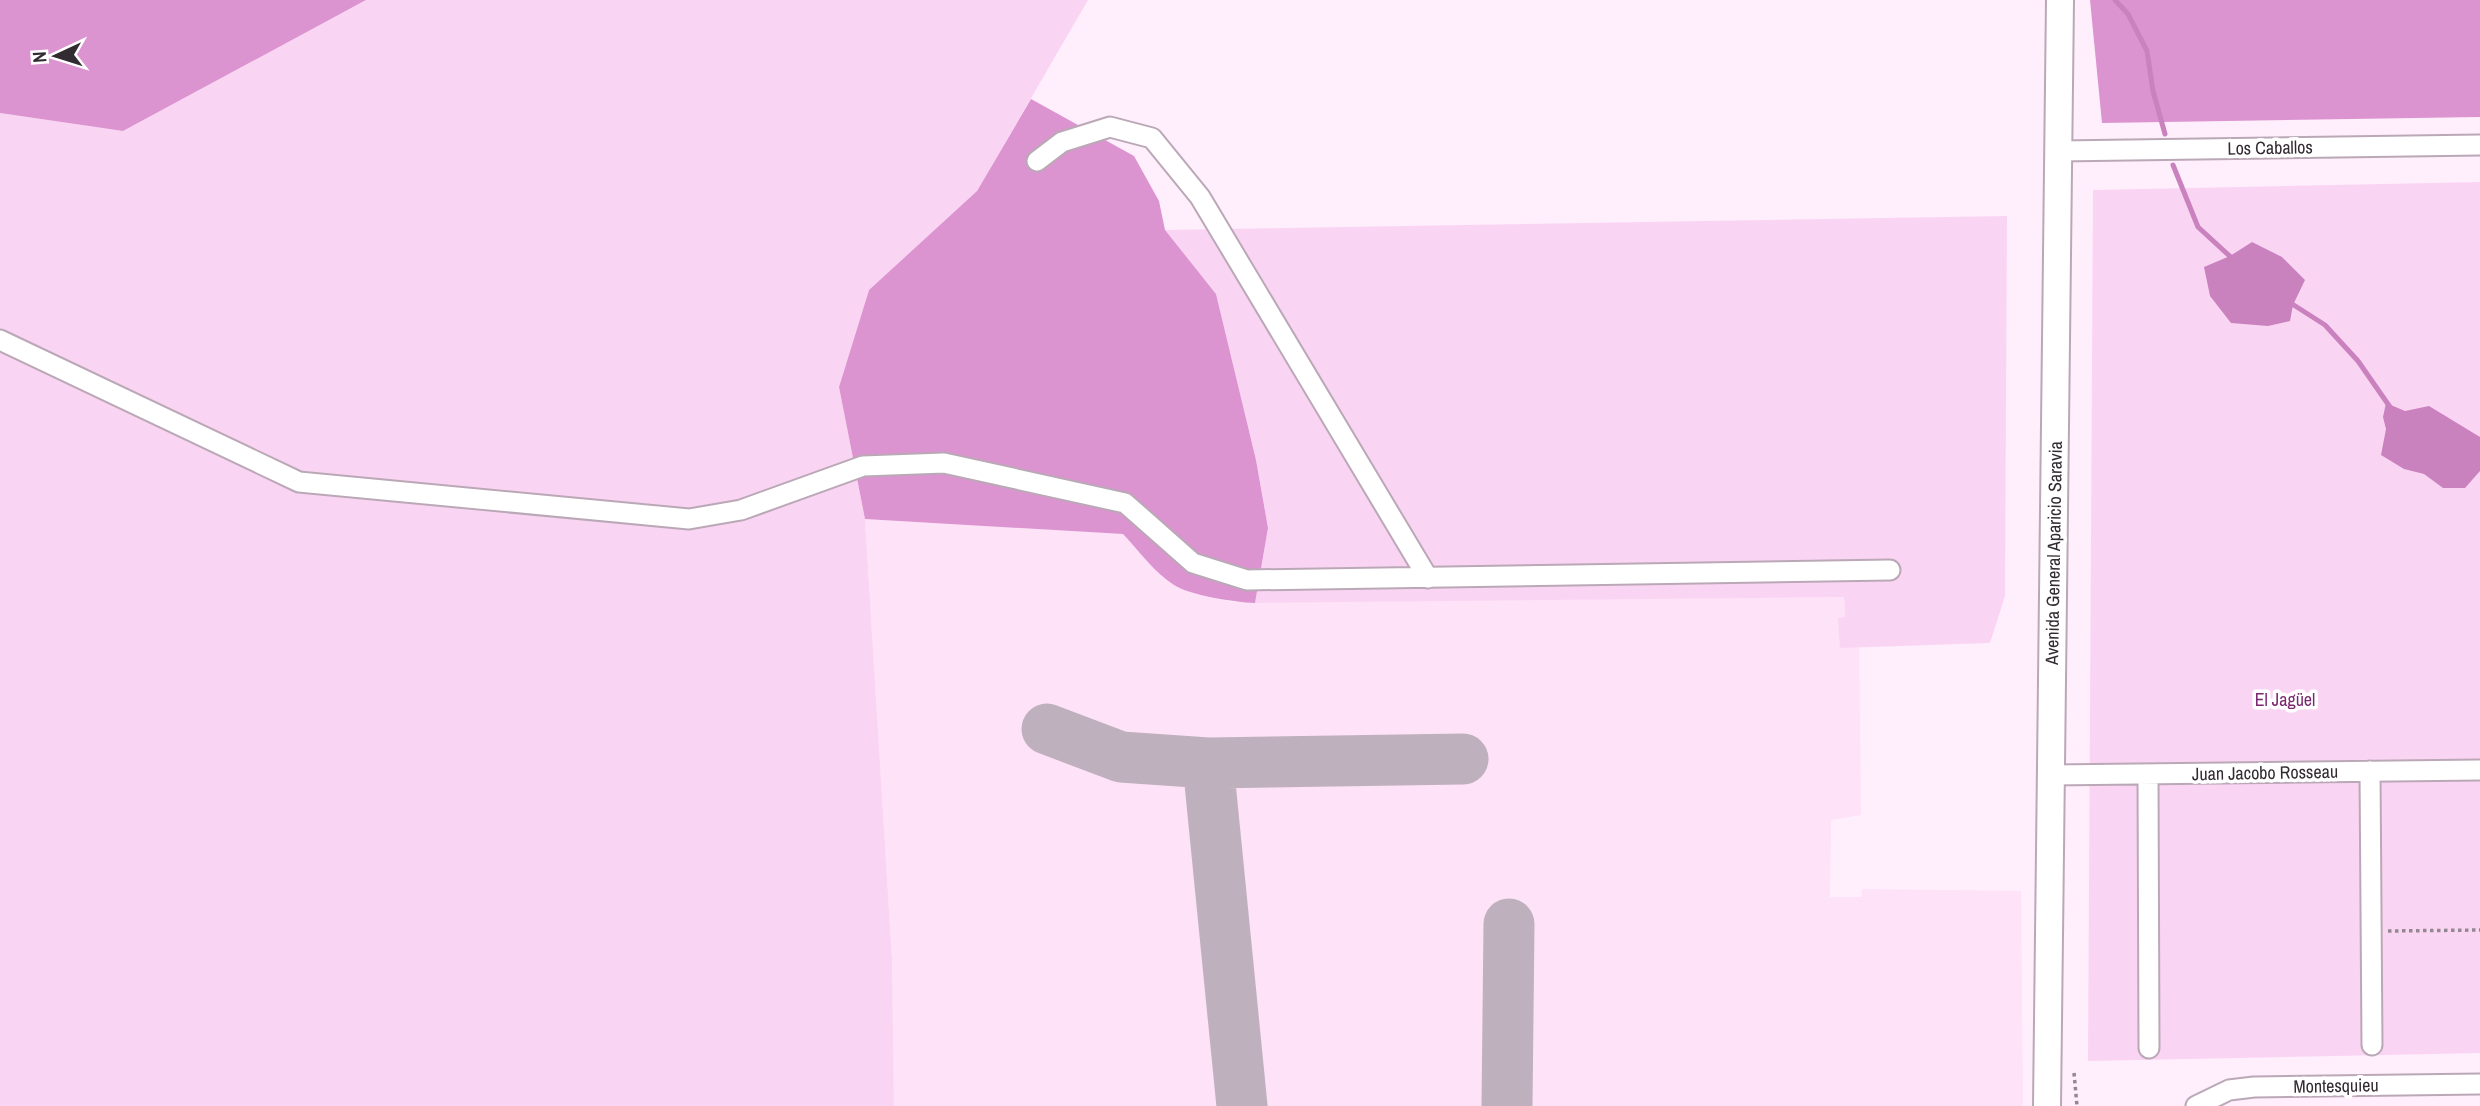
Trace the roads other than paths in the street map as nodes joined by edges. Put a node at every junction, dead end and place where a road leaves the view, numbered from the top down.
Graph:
1 (2060, 0) edge
2 (2480, 145) edge
3 (2059, 151) junction
4 (1037, 161) dead end
5 (0, 340) edge
6 (1890, 570) dead end
7 (1428, 578) junction
8 (2480, 770) edge
9 (2371, 771) junction
10 (2148, 774) junction
11 (2051, 775) junction
12 (2372, 1045) dead end
13 (2149, 1048) dead end
14 (2480, 1084) edge
15 (2047, 1106) edge
16 (2196, 1106) edge

1 - 3 main road, Avenida General Aparicio Saravia
2 - 3 street, Los Caballos
3 - 11 main road, Avenida General Aparicio Saravia
4 - 7 street
5 - 7 street
6 - 7 street
8 - 9 street, Juan Jacobo Rosseau
9 - 10 street, Juan Jacobo Rosseau
9 - 12 street
10 - 11 street, Juan Jacobo Rosseau
10 - 13 street
11 - 15 main road, Avenida General Aparicio Saravia
14 - 16 street, Montesquieu

